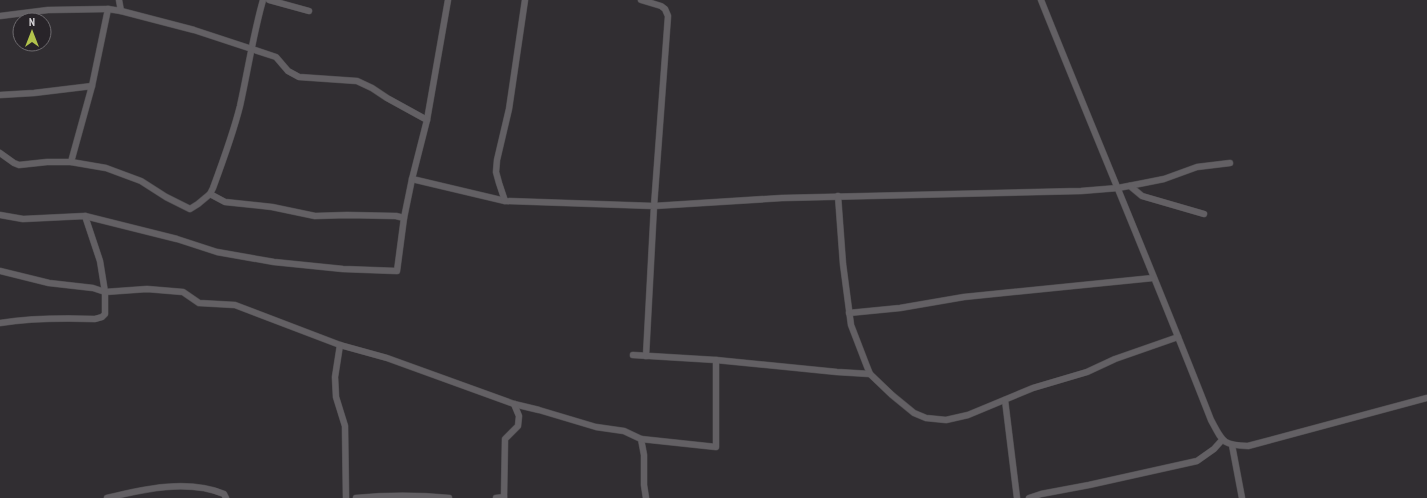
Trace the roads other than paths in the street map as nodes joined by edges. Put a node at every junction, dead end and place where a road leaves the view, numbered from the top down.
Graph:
1 (119, 0) edge
2 (263, 0) edge
3 (269, 0) edge
4 (448, 0) edge
5 (525, 0) edge
6 (641, 0) edge
7 (1041, 0) edge
8 (108, 9) junction
9 (120, 11) junction
10 (309, 11) dead end
11 (0, 16) edge
12 (251, 49) junction
13 (92, 86) junction
14 (0, 95) edge
15 (427, 120) junction
16 (0, 153) edge
17 (71, 162) junction
18 (1230, 163) dead end
19 (412, 179) junction
20 (1130, 186) junction
21 (1118, 188) junction
22 (210, 194) junction
23 (838, 196) junction
24 (505, 201) junction
25 (654, 206) junction
26 (1204, 214) dead end
27 (0, 215) edge
28 (85, 216) junction
29 (404, 218) junction
30 (0, 271) edge
31 (1154, 278) junction
32 (105, 292) junction
33 (849, 313) junction
34 (0, 323) edge
35 (1178, 337) junction
36 (340, 345) junction
37 (633, 355) dead end
38 (646, 356) junction
39 (716, 360) junction
40 (870, 374) junction
41 (1427, 398) edge
42 (1005, 400) junction
43 (514, 404) junction
44 (641, 439) junction
45 (1222, 440) junction
46 (1232, 446) junction
47 (504, 497) edge
48 (107, 498) edge
49 (226, 498) edge
50 (346, 498) edge
51 (356, 498) edge
52 (449, 498) edge
53 (496, 498) edge
54 (646, 498) edge
55 (1017, 498) edge
56 (1029, 498) edge
57 (1242, 498) edge

1 - 9 street
2 - 12 street
3 - 10 street
4 - 15 street
5 - 24 street
6 - 25 street
7 - 21 street
8 - 9 street
8 - 11 street
8 - 13 street
9 - 12 street
12 - 15 street
12 - 22 street
13 - 14 street
13 - 17 street
15 - 19 street
16 - 17 street
17 - 22 street
18 - 20 street
19 - 24 street
19 - 29 street
20 - 21 street
20 - 26 street
21 - 23 street
21 - 31 street
22 - 29 street
23 - 25 street
23 - 33 street
24 - 25 street
25 - 38 street
27 - 28 street
28 - 29 street
28 - 32 street
30 - 32 street
31 - 33 street
31 - 35 street
32 - 34 street
32 - 36 street
33 - 40 street
35 - 42 street
35 - 45 street
36 - 43 street
36 - 50 street
37 - 38 street
38 - 39 street
39 - 40 street
39 - 44 street
40 - 42 street
41 - 46 street
42 - 55 street
43 - 44 street
43 - 47 street
44 - 54 street
45 - 46 street
45 - 56 street
46 - 57 street
47 - 53 street
48 - 49 street
51 - 52 street

